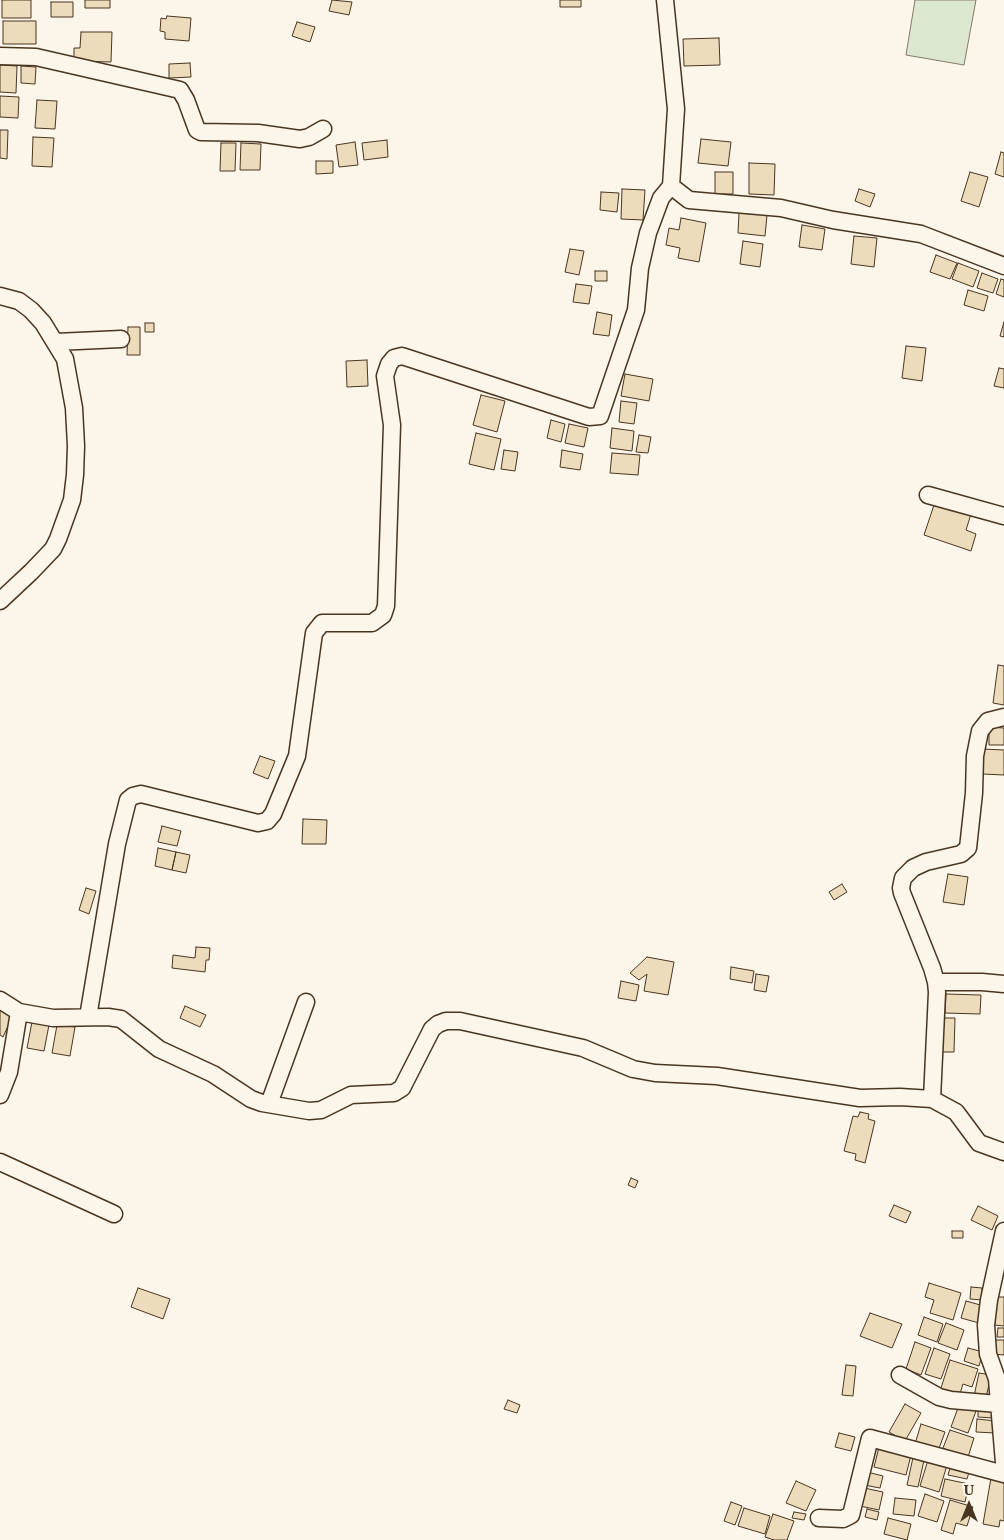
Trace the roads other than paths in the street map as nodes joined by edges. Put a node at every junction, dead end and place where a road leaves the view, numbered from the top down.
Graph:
1 (665, 0) edge
2 (0, 56) edge
3 (323, 129) dead end
4 (671, 186) junction
5 (1004, 266) edge
6 (0, 296) edge
7 (121, 339) dead end
8 (56, 342) junction
9 (928, 495) dead end
10 (1004, 516) edge
11 (0, 601) edge
12 (1004, 717) edge
13 (936, 982) junction
14 (1004, 984) edge
15 (0, 1000) edge
16 (306, 1002) dead end
17 (19, 1012) junction
18 (88, 1017) junction
19 (0, 1095) edge
20 (932, 1099) junction
21 (269, 1104) junction
22 (1004, 1152) edge
23 (0, 1162) edge
24 (114, 1214) dead end
25 (1004, 1231) edge
26 (900, 1375) dead end
27 (998, 1404) junction
28 (1004, 1462) edge
29 (1004, 1474) edge
30 (819, 1518) dead end

1 - 4 street
2 - 3 street
4 - 5 street
4 - 18 street
6 - 8 street
7 - 8 street
8 - 11 street
9 - 10 street
12 - 13 street
13 - 14 street
13 - 20 street
15 - 17 street
16 - 21 street
17 - 18 street
17 - 19 street
18 - 21 street
20 - 21 street
20 - 22 street
23 - 24 street
25 - 27 street
26 - 27 street
27 - 28 street
29 - 30 street

